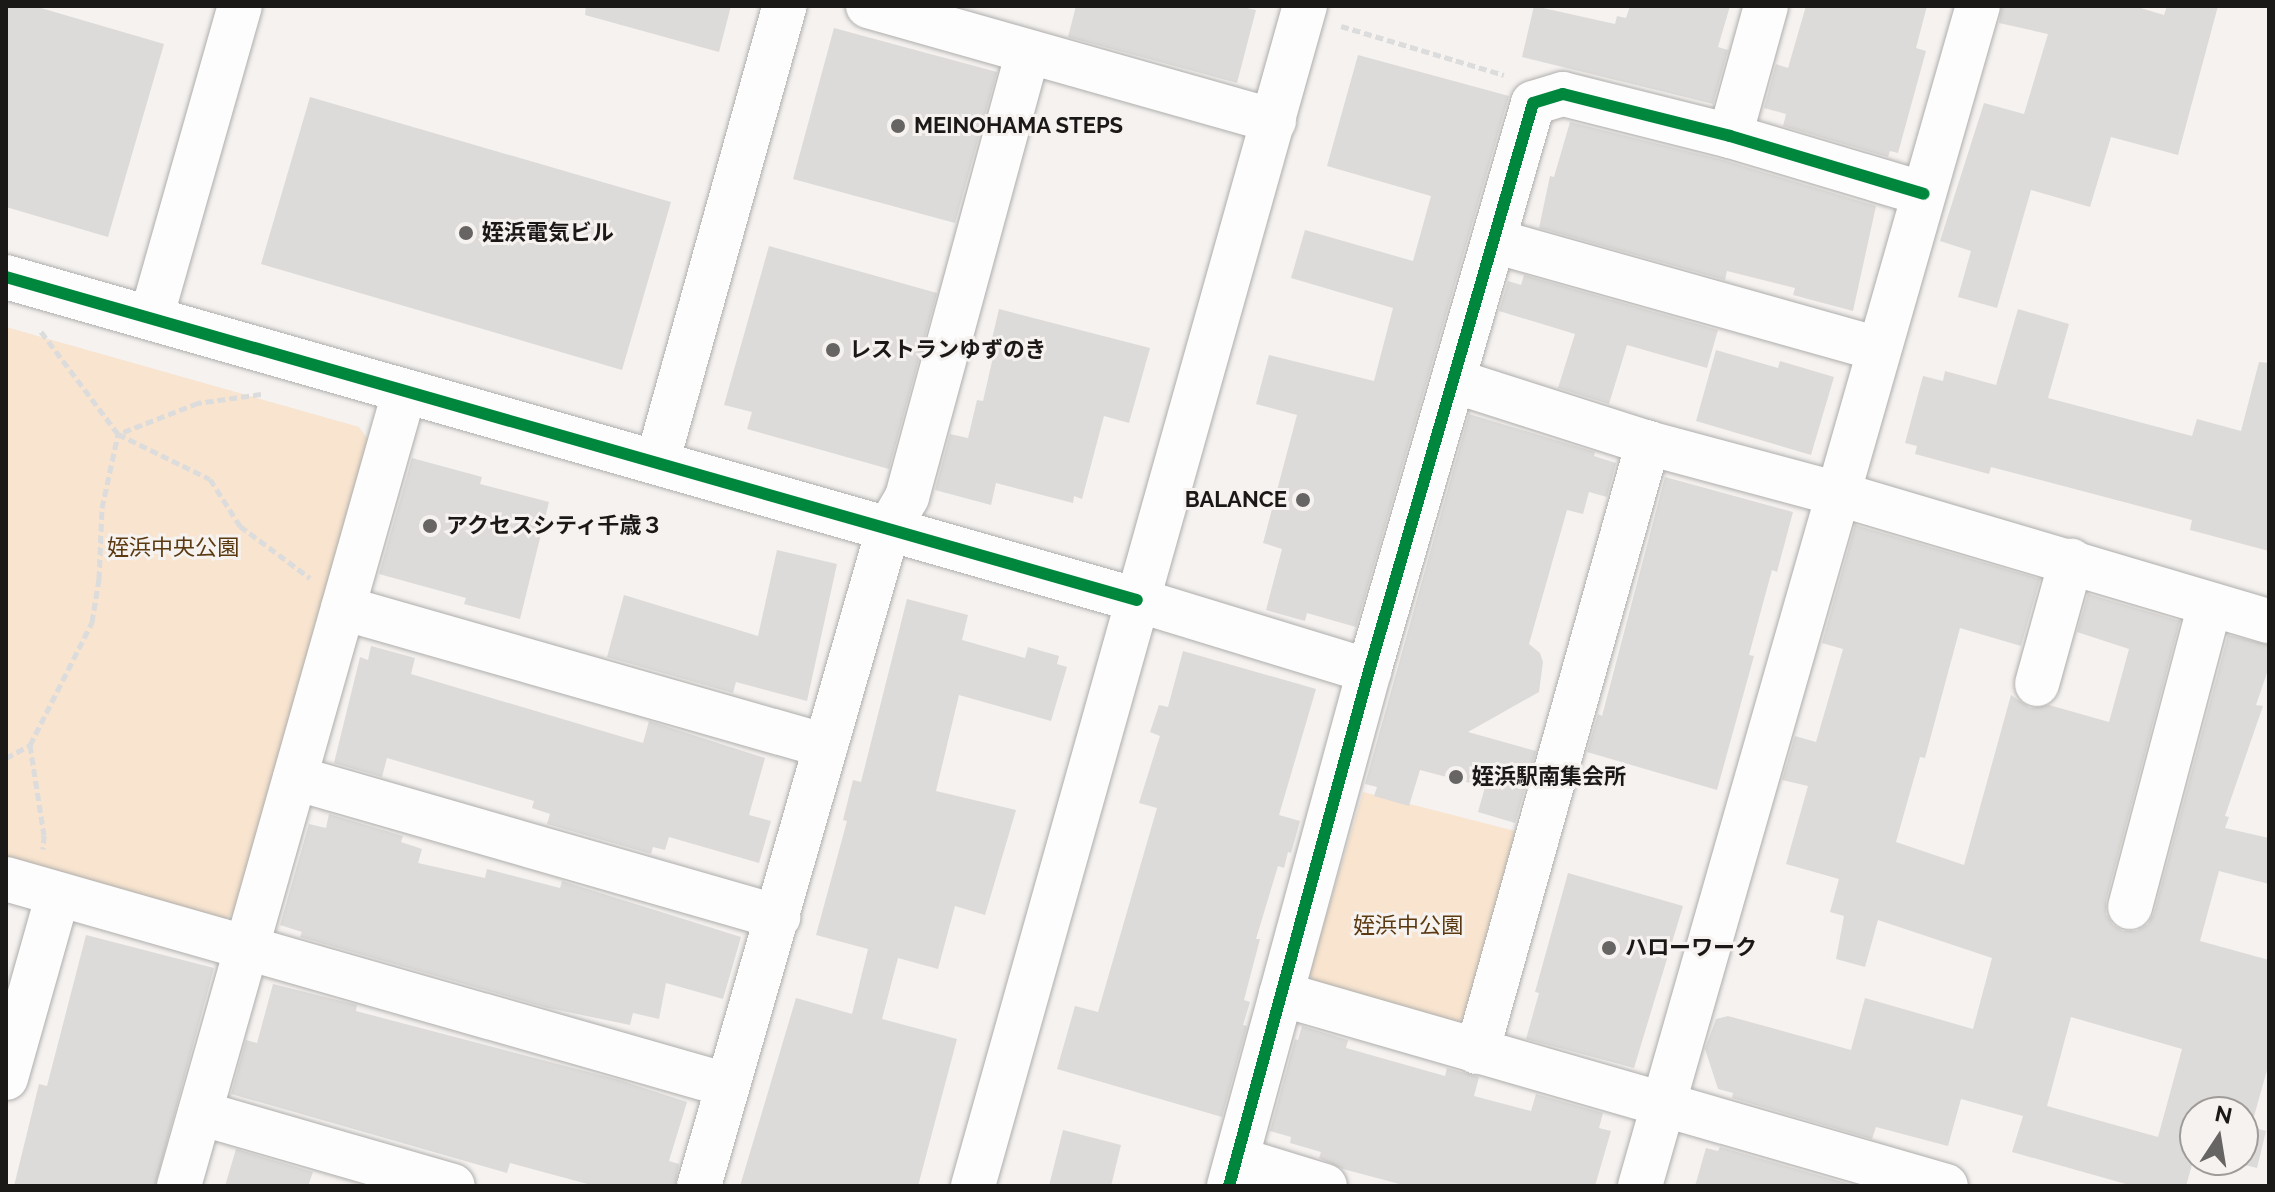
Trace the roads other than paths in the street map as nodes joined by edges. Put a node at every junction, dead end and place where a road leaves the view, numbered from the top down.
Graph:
1 (240, 6) edge
2 (785, 6) edge
3 (868, 6) edge
4 (1766, 6) edge
5 (1978, 6) edge
6 (1323, 16) edge
7 (1028, 52) junction
8 (1274, 121) junction
9 (1730, 136) junction
10 (1924, 194) junction
11 (1494, 241) junction
12 (6, 277) edge
13 (151, 318) junction
14 (1879, 349) junction
15 (1454, 381) junction
16 (404, 393) junction
17 (1648, 443) junction
18 (657, 463) junction
19 (1839, 494) junction
20 (888, 530) junction
21 (2071, 561) junction
22 (331, 596) junction
23 (1137, 600) junction
24 (2210, 605) junction
25 (2269, 621) edge
26 (1369, 671) junction
27 (2037, 684) dead end
28 (826, 746) junction
29 (295, 778) junction
30 (35, 878) edge
31 (2130, 907) dead end
32 (778, 917) junction
33 (247, 948) junction
34 (1281, 994) junction
35 (1477, 1052) junction
36 (6, 1078) edge
37 (727, 1085) junction
38 (1662, 1105) junction
39 (200, 1113) junction
40 (1233, 1172) edge
41 (179, 1186) edge
42 (453, 1186) edge
43 (699, 1186) edge
44 (973, 1186) edge
45 (1325, 1186) edge
46 (1640, 1186) edge
47 (1946, 1186) edge

1 - 13 street
2 - 18 street
3 - 7 street
4 - 9 street
5 - 10 street
6 - 8 street
7 - 8 street
7 - 20 street
8 - 23 street
9 - 10 street
9 - 11 street
10 - 14 street
11 - 14 street
11 - 15 street
12 - 13 street
13 - 16 street
14 - 19 street
15 - 17 street
15 - 26 street
16 - 18 street
16 - 22 street
17 - 19 street
17 - 35 street
18 - 20 street
19 - 21 street
19 - 38 street
20 - 23 street
20 - 28 street
21 - 24 street
21 - 27 street
22 - 28 street
22 - 29 street
23 - 26 street
23 - 44 street
24 - 25 street
24 - 31 street
26 - 34 street
28 - 32 street
29 - 32 street
29 - 33 street
30 - 33 street
30 - 36 street
32 - 37 street
33 - 37 street
33 - 39 street
34 - 35 street
34 - 40 street
35 - 38 street
37 - 43 street
38 - 46 street
38 - 47 street
39 - 41 street
39 - 42 street
40 - 45 street

